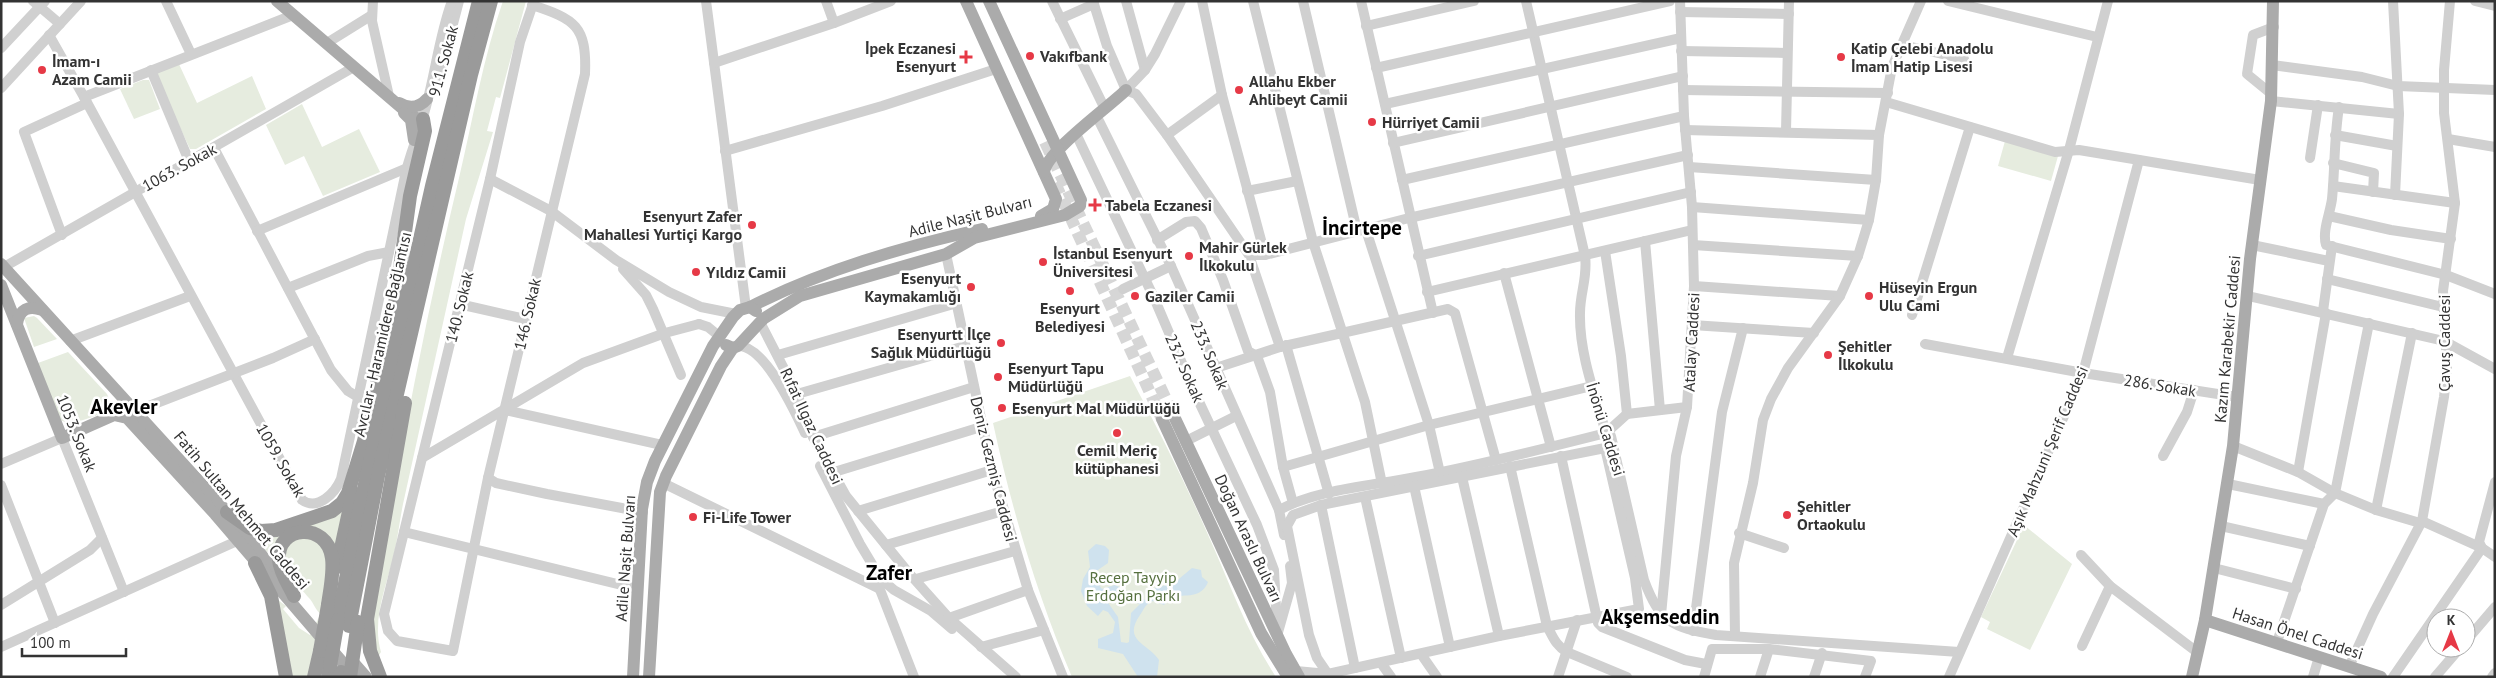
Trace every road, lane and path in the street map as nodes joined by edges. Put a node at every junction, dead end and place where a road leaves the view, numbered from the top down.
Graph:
1 (81, 1) edge
2 (166, 1) edge
3 (373, 1) edge
4 (452, 1) edge
5 (459, 1) edge
6 (478, 1) edge
7 (491, 1) edge
8 (826, 1) edge
9 (891, 1) edge
10 (966, 1) edge
11 (972, 1) edge
12 (984, 1) edge
13 (989, 1) edge
14 (1052, 1) edge
15 (1126, 1) edge
16 (1171, 1) edge
17 (1181, 1) edge
18 (1202, 1) edge
19 (1253, 1) edge
20 (1303, 1) edge
21 (1361, 1) edge
22 (1474, 1) edge
23 (1526, 1) edge
24 (1670, 1) edge
25 (1789, 1) edge
26 (1921, 1) edge
27 (1948, 1) edge
28 (2108, 1) edge
29 (2273, 1) edge
30 (2393, 1) edge
31 (2450, 1) edge
32 (2475, 1) edge
33 (710, 2) edge
34 (1094, 2) edge
35 (40, 3) edge
36 (284, 3) edge
37 (533, 3) edge
38 (2491, 4) edge
39 (1680, 6) edge
40 (1174, 14) junction
41 (1789, 14) junction
42 (294, 15) junction
43 (372, 15) junction
44 (1060, 19) junction
45 (834, 23) junction
46 (60, 24) junction
47 (1366, 26) junction
48 (2274, 27) junction
49 (1533, 32) junction
50 (49, 35) junction
51 (2097, 37) junction
52 (1681, 38) junction
53 (327, 43) junction
54 (1903, 45) junction
55 (1, 48) edge
56 (1681, 51) junction
57 (1787, 52) junction
58 (191, 54) junction
59 (1964, 59) dead end
60 (714, 62) junction
61 (2272, 65) junction
62 (354, 67) junction
63 (1376, 68) junction
64 (996, 69) junction
65 (1542, 69) junction
66 (151, 70) junction
67 (1145, 70) junction
68 (1683, 76) junction
69 (2398, 86) junction
70 (2444, 86) junction
71 (1, 88) edge
72 (1126, 90) junction
73 (1683, 90) junction
74 (2495, 90) edge
75 (1787, 92) junction
76 (1222, 95) junction
77 (2270, 97) junction
78 (392, 98) junction
79 (1887, 98) junction
80 (427, 99) junction
81 (86, 100) junction
82 (1385, 104) junction
83 (2318, 105) junction
84 (2339, 107) junction
85 (1550, 108) junction
86 (1105, 109) junction
87 (2399, 114) junction
88 (1684, 116) junction
89 (423, 119) junction
90 (1098, 121) junction
91 (1970, 127) junction
92 (1685, 130) junction
93 (1786, 131) junction
94 (1167, 135) junction
95 (1878, 135) junction
96 (2335, 135) junction
97 (1075, 138) junction
98 (2448, 139) junction
99 (414, 140) junction
100 (1393, 143) junction
101 (1042, 144) junction
102 (441, 146) junction
103 (1559, 146) junction
104 (2397, 146) junction
105 (2495, 147) edge
106 (214, 148) junction
107 (2069, 150) junction
108 (725, 151) junction
109 (1688, 155) junction
110 (2310, 158) dead end
111 (2138, 160) junction
112 (1053, 161) junction
113 (189, 162) junction
114 (2333, 163) junction
115 (1689, 167) junction
116 (407, 168) junction
117 (490, 179) junction
118 (1297, 180) junction
119 (1402, 180) junction
120 (1876, 180) junction
121 (2260, 180) junction
122 (1568, 184) junction
123 (2333, 186) junction
124 (1247, 191) junction
125 (135, 192) junction
126 (1077, 192) junction
127 (1691, 192) junction
128 (2373, 192) junction
129 (2395, 195) junction
130 (1056, 199) junction
131 (2456, 203) junction
132 (1692, 207) junction
133 (551, 211) junction
134 (2329, 216) junction
135 (1409, 218) junction
136 (1575, 218) junction
137 (1869, 220) junction
138 (1692, 230) junction
139 (256, 231) junction
140 (1362, 231) junction
141 (62, 235) junction
142 (2451, 239) junction
143 (1157, 240) junction
144 (1644, 241) junction
145 (1313, 242) junction
146 (1693, 245) junction
147 (2252, 245) junction
148 (2332, 246) junction
149 (1605, 251) junction
150 (389, 252) junction
151 (931, 252) dead end
152 (946, 254) junction
153 (1249, 254) junction
154 (1265, 254) junction
155 (1418, 256) junction
156 (1585, 256) junction
157 (1858, 256) junction
158 (2329, 261) junction
159 (855, 263) junction
160 (3, 266) edge
161 (1171, 266) junction
162 (426, 268) junction
163 (872, 269) junction
164 (1504, 274) junction
165 (2446, 275) junction
166 (859, 278) junction
167 (1144, 278) junction
168 (2327, 279) junction
169 (641, 282) junction
170 (1, 285) edge
171 (1694, 286) junction
172 (288, 288) junction
173 (1123, 289) dead end
174 (1427, 292) junction
175 (2495, 294) edge
176 (190, 296) junction
177 (1840, 296) junction
178 (2248, 296) junction
179 (957, 303) junction
180 (395, 304) junction
181 (459, 304) junction
182 (700, 307) junction
183 (2443, 307) junction
184 (42, 310) junction
185 (744, 310) junction
186 (1433, 312) junction
187 (2324, 312) junction
188 (1912, 315) dead end
189 (525, 319) junction
190 (762, 320) junction
191 (1395, 322) junction
192 (2369, 322) junction
193 (17, 324) junction
194 (698, 324) junction
195 (1692, 325) junction
196 (1743, 328) junction
197 (665, 333) junction
198 (1814, 333) junction
199 (2412, 333) junction
200 (1342, 334) junction
201 (719, 337) junction
202 (315, 339) junction
203 (70, 341) junction
204 (2444, 341) junction
205 (1925, 344) dead end
206 (965, 346) junction
207 (1283, 346) junction
208 (736, 347) junction
209 (1252, 354) junction
210 (778, 355) junction
211 (2007, 358) junction
212 (1216, 368) junction
213 (2495, 369) edge
214 (232, 373) junction
215 (2083, 373) junction
216 (681, 375) dead end
217 (1592, 386) junction
218 (974, 387) junction
219 (116, 390) junction
220 (2194, 390) junction
221 (791, 393) junction
222 (2238, 396) junction
223 (358, 397) junction
224 (1538, 400) junction
225 (1687, 407) junction
226 (505, 410) junction
227 (1660, 410) junction
228 (136, 411) junction
229 (1484, 413) junction
230 (1627, 414) junction
231 (114, 415) junction
232 (1236, 416) junction
233 (1429, 425) junction
234 (981, 427) junction
235 (1211, 428) junction
236 (1606, 433) junction
237 (813, 436) junction
238 (62, 438) junction
239 (1192, 438) joint
240 (364, 441) junction
241 (1373, 442) junction
242 (662, 445) junction
243 (2233, 446) junction
244 (1551, 447) junction
245 (1318, 456) junction
246 (1561, 456) junction
247 (2163, 456) dead end
248 (422, 458) junction
249 (1496, 460) junction
250 (1, 464) edge
251 (1510, 466) junction
252 (1284, 467) junction
253 (992, 470) junction
254 (2298, 472) junction
255 (831, 473) junction
256 (1440, 473) junction
257 (1462, 477) junction
258 (488, 478) junction
259 (2495, 482) edge
260 (664, 483) junction
261 (1382, 484) junction
262 (2228, 484) junction
263 (1, 485) edge
264 (1414, 486) junction
265 (1329, 494) junction
266 (2335, 494) junction
267 (1365, 497) junction
268 (1293, 503) junction
269 (2324, 504) junction
270 (1321, 505) junction
271 (1279, 510) junction
272 (2376, 510) junction
273 (858, 511) junction
274 (1004, 511) junction
275 (227, 512) junction
276 (643, 512) junction
277 (2421, 522) junction
278 (2221, 526) junction
279 (404, 532) junction
280 (874, 532) junction
281 (1739, 534) junction
282 (102, 538) junction
283 (237, 541) junction
284 (860, 544) junction
285 (886, 545) junction
286 (2310, 546) junction
287 (1784, 548) dead end
288 (2482, 548) junction
289 (473, 549) junction
290 (1015, 551) junction
291 (2081, 555) dead end
292 (2495, 557) edge
293 (255, 563) junction
294 (2214, 568) junction
295 (907, 571) junction
296 (876, 572) junction
297 (916, 579) junction
298 (39, 581) junction
299 (1253, 585) junction
300 (2110, 586) junction
301 (878, 588) junction
302 (2296, 588) junction
303 (638, 589) junction
304 (894, 590) junction
305 (1028, 590) junction
306 (124, 592) junction
307 (294, 596) junction
308 (1, 605) edge
309 (328, 605) junction
310 (2495, 607) edge
311 (888, 612) junction
312 (1661, 615) junction
313 (1597, 616) junction
314 (949, 618) junction
315 (1577, 620) junction
316 (2205, 620) junction
317 (55, 623) junction
318 (349, 623) junction
319 (1547, 626) junction
320 (2476, 629) edge
321 (1044, 630) junction
322 (1693, 631) junction
323 (1277, 636) junction
324 (1499, 636) junction
325 (1735, 636) junction
326 (2277, 642) junction
327 (2082, 646) dead end
328 (1, 647) edge
329 (981, 647) junction
330 (1450, 647) junction
331 (1769, 649) junction
332 (453, 651) joint
333 (1567, 652) junction
334 (1959, 652) junction
335 (2197, 652) junction
336 (1822, 653) junction
337 (1421, 654) junction
338 (1401, 658) junction
339 (2319, 658) junction
340 (2451, 658) edge
341 (1382, 663) junction
342 (1706, 664) junction
343 (2349, 667) junction
344 (1355, 668) junction
345 (345, 673) edge
346 (2495, 674) edge
347 (1294, 675) edge
348 (1328, 676) edge
349 (286, 677) edge
350 (314, 677) edge
351 (366, 677) edge
352 (380, 677) edge
353 (633, 677) edge
354 (649, 677) edge
355 (914, 677) edge
356 (1007, 677) edge
357 (1016, 677) edge
358 (1063, 677) edge
359 (1391, 677) edge
360 (1437, 677) edge
361 (1558, 677) edge
362 (1627, 677) edge
363 (1704, 677) edge
364 (1760, 677) edge
365 (1814, 677) edge
366 (1865, 677) edge
367 (1948, 677) edge
368 (2192, 677) edge
369 (2313, 677) edge
370 (2381, 677) edge
371 (2393, 677) edge
372 (2435, 677) edge
373 (2492, 677) edge

1 - 46 street
2 - 58 street
3 - 43 street
4 - 80 street, 911. Sokak
5 - 89 street, 911. Sokak
6 - 102 highway, Avcılar - Haramidere Bağlantısı
7 - 162 highway, Avcılar - Haramidere Bağlantısı
8 - 45 street
9 - 45 street
10 - 64 main road
11 - 101 main road
12 - 101 main road
13 - 101 main road
14 - 44 street
15 - 67 street
16 - 40 street
17 - 40 street
18 - 76 street
19 - 118 street
20 - 140 street
21 - 47 street
22 - 47 street
23 - 49 street, İnönü Caddesi
24 - 49 street
25 - 41 street
26 - 54 street
27 - 51 street
28 - 51 street
29 - 48 main road, Kazım Karabekir Caddesi
30 - 69 street
31 - 70 street, Çavuş Caddesi
32 - 38 street
33 - 60 street
34 - 44 street
34 - 72 street
35 - 46 street
35 - 55 street
36 - 42 main road
37 - 117 street, 140. Sokak
37 - 133 street, 146. Sokak
39 - 41 street
39 - 52 street, Atalay Caddesi
40 - 67 street
41 - 57 street
42 - 53 main road
42 - 58 street
43 - 53 street
43 - 78 street
44 - 86 street
45 - 60 street
46 - 50 street
47 - 63 street
48 - 61 main road, Kazım Karabekir Caddesi
48 - 77 street
49 - 63 street
49 - 65 street, İnönü Caddesi
50 - 71 street
50 - 81 street, 1059. Sokak
51 - 107 street
52 - 56 street, Atalay Caddesi
52 - 65 street
53 - 62 main road
54 - 59 street
54 - 79 street
56 - 57 street
56 - 68 street, Atalay Caddesi
57 - 75 street
58 - 66 street
60 - 108 street
61 - 69 street
61 - 77 main road, Kazım Karabekir Caddesi
62 - 78 main road
62 - 106 street, 1063. Sokak
63 - 82 street
64 - 101 main road
64 - 108 street
65 - 82 street
65 - 85 street, İnönü Caddesi
66 - 81 street
66 - 113 street
67 - 72 street
68 - 73 street, Atalay Caddesi
68 - 85 street
69 - 70 street
69 - 87 street
70 - 74 street
70 - 98 street, Çavuş Caddesi
72 - 86 main road
72 - 90 main road
72 - 94 street
73 - 75 street
73 - 88 street, Atalay Caddesi
75 - 79 street
75 - 93 street
76 - 94 street
76 - 124 street
77 - 83 street
77 - 121 main road, Kazım Karabekir Caddesi
78 - 80 main road
78 - 89 main road
78 - 99 main road
79 - 91 street
79 - 95 street
80 - 89 street, 911. Sokak
81 - 125 street, 1059. Sokak
81 - 141 street
82 - 100 street
83 - 84 street
83 - 110 street
84 - 87 street
84 - 96 street
85 - 100 street
85 - 103 street, İnönü Caddesi
86 - 97 main road
87 - 104 street
88 - 92 street, Atalay Caddesi
88 - 103 street
89 - 99 street, 1059. Sokak
89 - 180 highway
90 - 97 main road
90 - 143 street, 233. Sokak
91 - 107 street
91 - 188 street
92 - 93 street
92 - 109 street, Atalay Caddesi
93 - 95 street
94 - 153 street
95 - 120 street
96 - 104 street
96 - 114 street
97 - 101 main road
97 - 112 main road
97 - 167 street, 232. Sokak
98 - 105 street
98 - 131 street, Çavuş Caddesi
99 - 116 street, 1059. Sokak
100 - 119 street
101 - 112 main road
101 - 112 main road
102 - 180 highway
102 - 318 highway, Avcılar - Haramidere Bağlantısı
103 - 119 street
103 - 122 street, İnönü Caddesi
104 - 129 street
106 - 113 street, 1063. Sokak
106 - 139 street
107 - 111 street
107 - 211 street
108 - 185 street
109 - 115 street, Atalay Caddesi
109 - 122 street
111 - 121 street
111 - 215 street, Aşık Mahzuni Şerif Caddesi
112 - 126 main road
112 - 130 main road, Adile Naşit Bulvarı
113 - 125 street, 1063. Sokak
114 - 123 street
114 - 128 street
115 - 120 street
115 - 127 street, Atalay Caddesi
116 - 139 street
116 - 150 street, 1059. Sokak
117 - 133 street
117 - 181 street, 140. Sokak
118 - 124 street
118 - 145 street
119 - 135 street
120 - 137 street
121 - 147 main road, Kazım Karabekir Caddesi
122 - 135 street
122 - 136 street, İnönü Caddesi
123 - 128 street
123 - 134 street
124 - 154 street
125 - 141 street, 1063. Sokak
125 - 176 street, 1059. Sokak
126 - 130 main road
126 - 152 main road, Adile Naşit Bulvarı
127 - 132 street, Atalay Caddesi
127 - 136 street
128 - 129 street
129 - 131 street
130 - 159 main road, Adile Naşit Bulvarı
131 - 142 street, Çavuş Caddesi
132 - 137 street
132 - 138 street, Atalay Caddesi
133 - 169 street
133 - 189 street, 146. Sokak
134 - 142 street
134 - 148 street
135 - 140 street
135 - 155 street
136 - 155 street
136 - 156 street, İnönü Caddesi
137 - 157 street
138 - 144 street
138 - 146 street, Atalay Caddesi
139 - 172 street
140 - 145 street
140 - 191 street
141 - 160 street, 1063. Sokak
142 - 165 street, Çavuş Caddesi
143 - 161 street, 233. Sokak
143 - 209 street
144 - 149 street
144 - 227 street
145 - 154 street
145 - 200 street
146 - 157 street
146 - 171 street, Atalay Caddesi
147 - 158 street
147 - 178 main road, Kazım Karabekir Caddesi
148 - 158 street
148 - 165 street
149 - 156 street
149 - 230 street
150 - 172 street
150 - 223 street, 1059. Sokak
151 - 163 main road, Adile Naşit Bulvarı
152 - 166 main road, Adile Naşit Bulvarı
152 - 179 street, Deniz Gezmiş Caddesi
153 - 154 street
153 - 207 street
155 - 174 street
156 - 164 street
156 - 217 street, İnönü Caddesi
157 - 177 street
158 - 168 street
159 - 163 main road
159 - 185 main road, Adile Naşit Bulvarı
160 - 184 main road, Fatih Sultan Mehmet Caddesi
161 - 167 street
161 - 212 street, 233. Sokak
162 - 318 highway, Avcılar - Haramidere Bağlantısı
162 - 352 highway
163 - 166 main road, Adile Naşit Bulvarı
164 - 174 street
164 - 224 street
165 - 175 street
165 - 183 street, Çavuş Caddesi
166 - 190 main road, Adile Naşit Bulvarı
167 - 173 street
167 - 235 street, 232. Sokak
168 - 183 street
168 - 187 street
169 - 182 street
169 - 197 street
170 - 193 main road, 1053. Sokak
171 - 177 street
171 - 195 street, Atalay Caddesi
172 - 202 street
174 - 186 street
176 - 203 street
176 - 214 street, 1059. Sokak
177 - 198 street
178 - 187 street
178 - 222 main road, Kazım Karabekir Caddesi
179 - 206 street, Deniz Gezmiş Caddesi
179 - 210 street
180 - 240 highway
181 - 189 street
181 - 248 street, 140. Sokak
182 - 185 street
182 - 194 street
183 - 204 street, Çavuş Caddesi
184 - 193 main road
184 - 203 main road, Fatih Sultan Mehmet Caddesi
185 - 190 main road
185 - 201 main road, Adile Naşit Bulvarı
186 - 191 street
186 - 229 street
187 - 192 street
187 - 254 street
189 - 226 street, 146. Sokak
190 - 208 main road, Adile Naşit Bulvarı
190 - 210 street, Rıfat Ilgaz Caddesi
191 - 200 street
191 - 233 street
192 - 199 street
192 - 266 street
193 - 238 main road, 1053. Sokak
194 - 197 street
194 - 201 street
195 - 196 street
195 - 225 street, Atalay Caddesi
196 - 198 street
196 - 322 street
197 - 216 street
197 - 226 street
198 - 281 street
199 - 204 street
199 - 272 street
200 - 207 street
200 - 241 street
201 - 208 main road
201 - 242 main road, Adile Naşit Bulvarı
202 - 214 street
202 - 223 street
203 - 219 main road, Fatih Sultan Mehmet Caddesi
204 - 213 street
204 - 277 street, Çavuş Caddesi
205 - 211 street, 286. Sokak
206 - 218 street, Deniz Gezmiş Caddesi
206 - 221 street
207 - 209 street
207 - 245 street
208 - 221 street
208 - 260 main road, Adile Naşit Bulvarı
209 - 212 street
209 - 252 street
210 - 221 street, Rıfat Ilgaz Caddesi
211 - 215 street, 286. Sokak
212 - 232 street, 233. Sokak
214 - 223 street, 1059. Sokak
214 - 228 street
215 - 220 street, 286. Sokak
215 - 334 street, Aşık Mahzuni Şerif Caddesi
217 - 224 street
217 - 236 street, İnönü Caddesi
218 - 234 street, Deniz Gezmiş Caddesi
218 - 237 street
219 - 228 main road, Fatih Sultan Mehmet Caddesi
219 - 231 main road
220 - 222 street, 286. Sokak
220 - 247 street
221 - 237 street, Rıfat Ilgaz Caddesi
221 - 284 street, Rıfat Ilgaz Caddesi
222 - 243 main road, Kazım Karabekir Caddesi
224 - 229 street
224 - 244 street
225 - 227 street, Atalay Caddesi
225 - 312 street
226 - 242 street
226 - 248 street
226 - 258 street, 146. Sokak
227 - 230 street, Atalay Caddesi
228 - 275 main road, Fatih Sultan Mehmet Caddesi
229 - 233 street
229 - 249 street
230 - 236 street
231 - 238 main road
231 - 283 main road, Fatih Sultan Mehmet Caddesi
232 - 235 street
232 - 271 street, 233. Sokak
233 - 241 street
233 - 256 street
234 - 253 street, Deniz Gezmiş Caddesi
234 - 255 street
235 - 239 street
235 - 323 street, 232. Sokak
236 - 244 street
236 - 312 street, İnönü Caddesi
237 - 255 street, Rıfat Ilgaz Caddesi
238 - 250 street
238 - 282 street, 1053. Sokak
239 - 299 main road
240 - 275 highway
240 - 309 highway
241 - 245 street
241 - 261 street
242 - 276 main road, Adile Naşit Bulvarı
243 - 254 street
243 - 262 main road, Kazım Karabekir Caddesi
244 - 249 street
245 - 252 street
245 - 265 street
246 - 251 street
246 - 313 street
246 - 313 street
248 - 279 street, 140. Sokak
249 - 256 street
251 - 257 street
251 - 319 street
252 - 268 street
253 - 273 street
253 - 274 street, Deniz Gezmiş Caddesi
254 - 266 street
255 - 273 street, Rıfat Ilgaz Caddesi
256 - 261 street
257 - 264 street
257 - 324 street
258 - 276 street
258 - 289 street, 146. Sokak
259 - 288 street
260 - 301 street
260 - 354 main road, Adile Naşit Bulvarı
261 - 265 street
262 - 269 street
262 - 278 main road, Kazım Karabekir Caddesi
263 - 298 street
264 - 267 street
264 - 330 street
265 - 268 street
266 - 269 street
266 - 272 street
267 - 270 street
267 - 338 street
268 - 271 street
269 - 286 street
270 - 344 street
270 - 348 street
271 - 323 street, 233. Sokak
272 - 277 street
273 - 280 street, Rıfat Ilgaz Caddesi
274 - 285 street
274 - 290 street, Deniz Gezmiş Caddesi
275 - 307 main road, Fatih Sultan Mehmet Caddesi
276 - 303 main road, Adile Naşit Bulvarı
277 - 288 street
277 - 343 street, Çavuş Caddesi
278 - 286 street
278 - 294 main road, Kazım Karabekir Caddesi
279 - 289 street
279 - 332 street, 140. Sokak
280 - 284 street
280 - 285 street, Rıfat Ilgaz Caddesi
281 - 287 street
281 - 325 street
282 - 298 street
282 - 306 street, 1053. Sokak
283 - 293 main road, Fatih Sultan Mehmet Caddesi
283 - 306 street
284 - 296 street, Rıfat Ilgaz Caddesi
285 - 295 street, Rıfat Ilgaz Caddesi
286 - 302 street
288 - 292 street
288 - 371 street
289 - 303 street
289 - 332 street, 146. Sokak
290 - 297 street
290 - 305 street, Deniz Gezmiş Caddesi
291 - 300 street
293 - 345 main road, Fatih Sultan Mehmet Caddesi
293 - 349 highway
294 - 302 street
294 - 316 main road, Kazım Karabekir Caddesi
295 - 297 street, Rıfat Ilgaz Caddesi
295 - 304 street
296 - 301 street
296 - 304 street
297 - 314 street, Rıfat Ilgaz Caddesi
298 - 308 street
298 - 317 street
299 - 323 main road, Doğan Araslı Bulvarı
299 - 347 main road, Doğan Araslı Bulvarı
300 - 327 street
300 - 335 street
301 - 311 street
302 - 326 street
303 - 353 main road, Adile Naşit Bulvarı
304 - 311 street
304 - 356 street
305 - 314 street
305 - 321 street, Deniz Gezmiş Caddesi
306 - 317 street
307 - 309 highway
307 - 345 main road, Fatih Sultan Mehmet Caddesi
309 - 350 highway, bridge
310 - 320 street
311 - 355 street
312 - 322 street
313 - 315 street
313 - 342 street
314 - 329 street, Rıfat Ilgaz Caddesi
315 - 319 street
315 - 333 street
316 - 326 main road, Hasan Önel Caddesi
316 - 335 main road, Kazım Karabekir Caddesi
317 - 328 street
318 - 345 highway, Avcılar - Haramidere Bağlantısı
319 - 324 street
319 - 333 street
321 - 329 street
321 - 358 street, Deniz Gezmiş Caddesi
322 - 325 street
323 - 347 main road, Doğan Araslı Bulvarı
324 - 330 street
325 - 334 street
326 - 339 main road, Hasan Önel Caddesi
329 - 357 street, Rıfat Ilgaz Caddesi
330 - 337 street
331 - 336 street
331 - 342 street
331 - 364 street
333 - 361 street
333 - 362 street
334 - 367 street, Aşık Mahzuni Şerif Caddesi
335 - 368 main road, Kazım Karabekir Caddesi
336 - 365 street
336 - 366 street
337 - 338 street
337 - 360 street
338 - 341 street
339 - 343 main road, Hasan Önel Caddesi
339 - 369 street
340 - 372 street
341 - 344 street
341 - 359 street
342 - 363 street
343 - 370 main road, Hasan Önel Caddesi
344 - 348 street
345 - 351 main road
346 - 373 street
347 - 348 street

